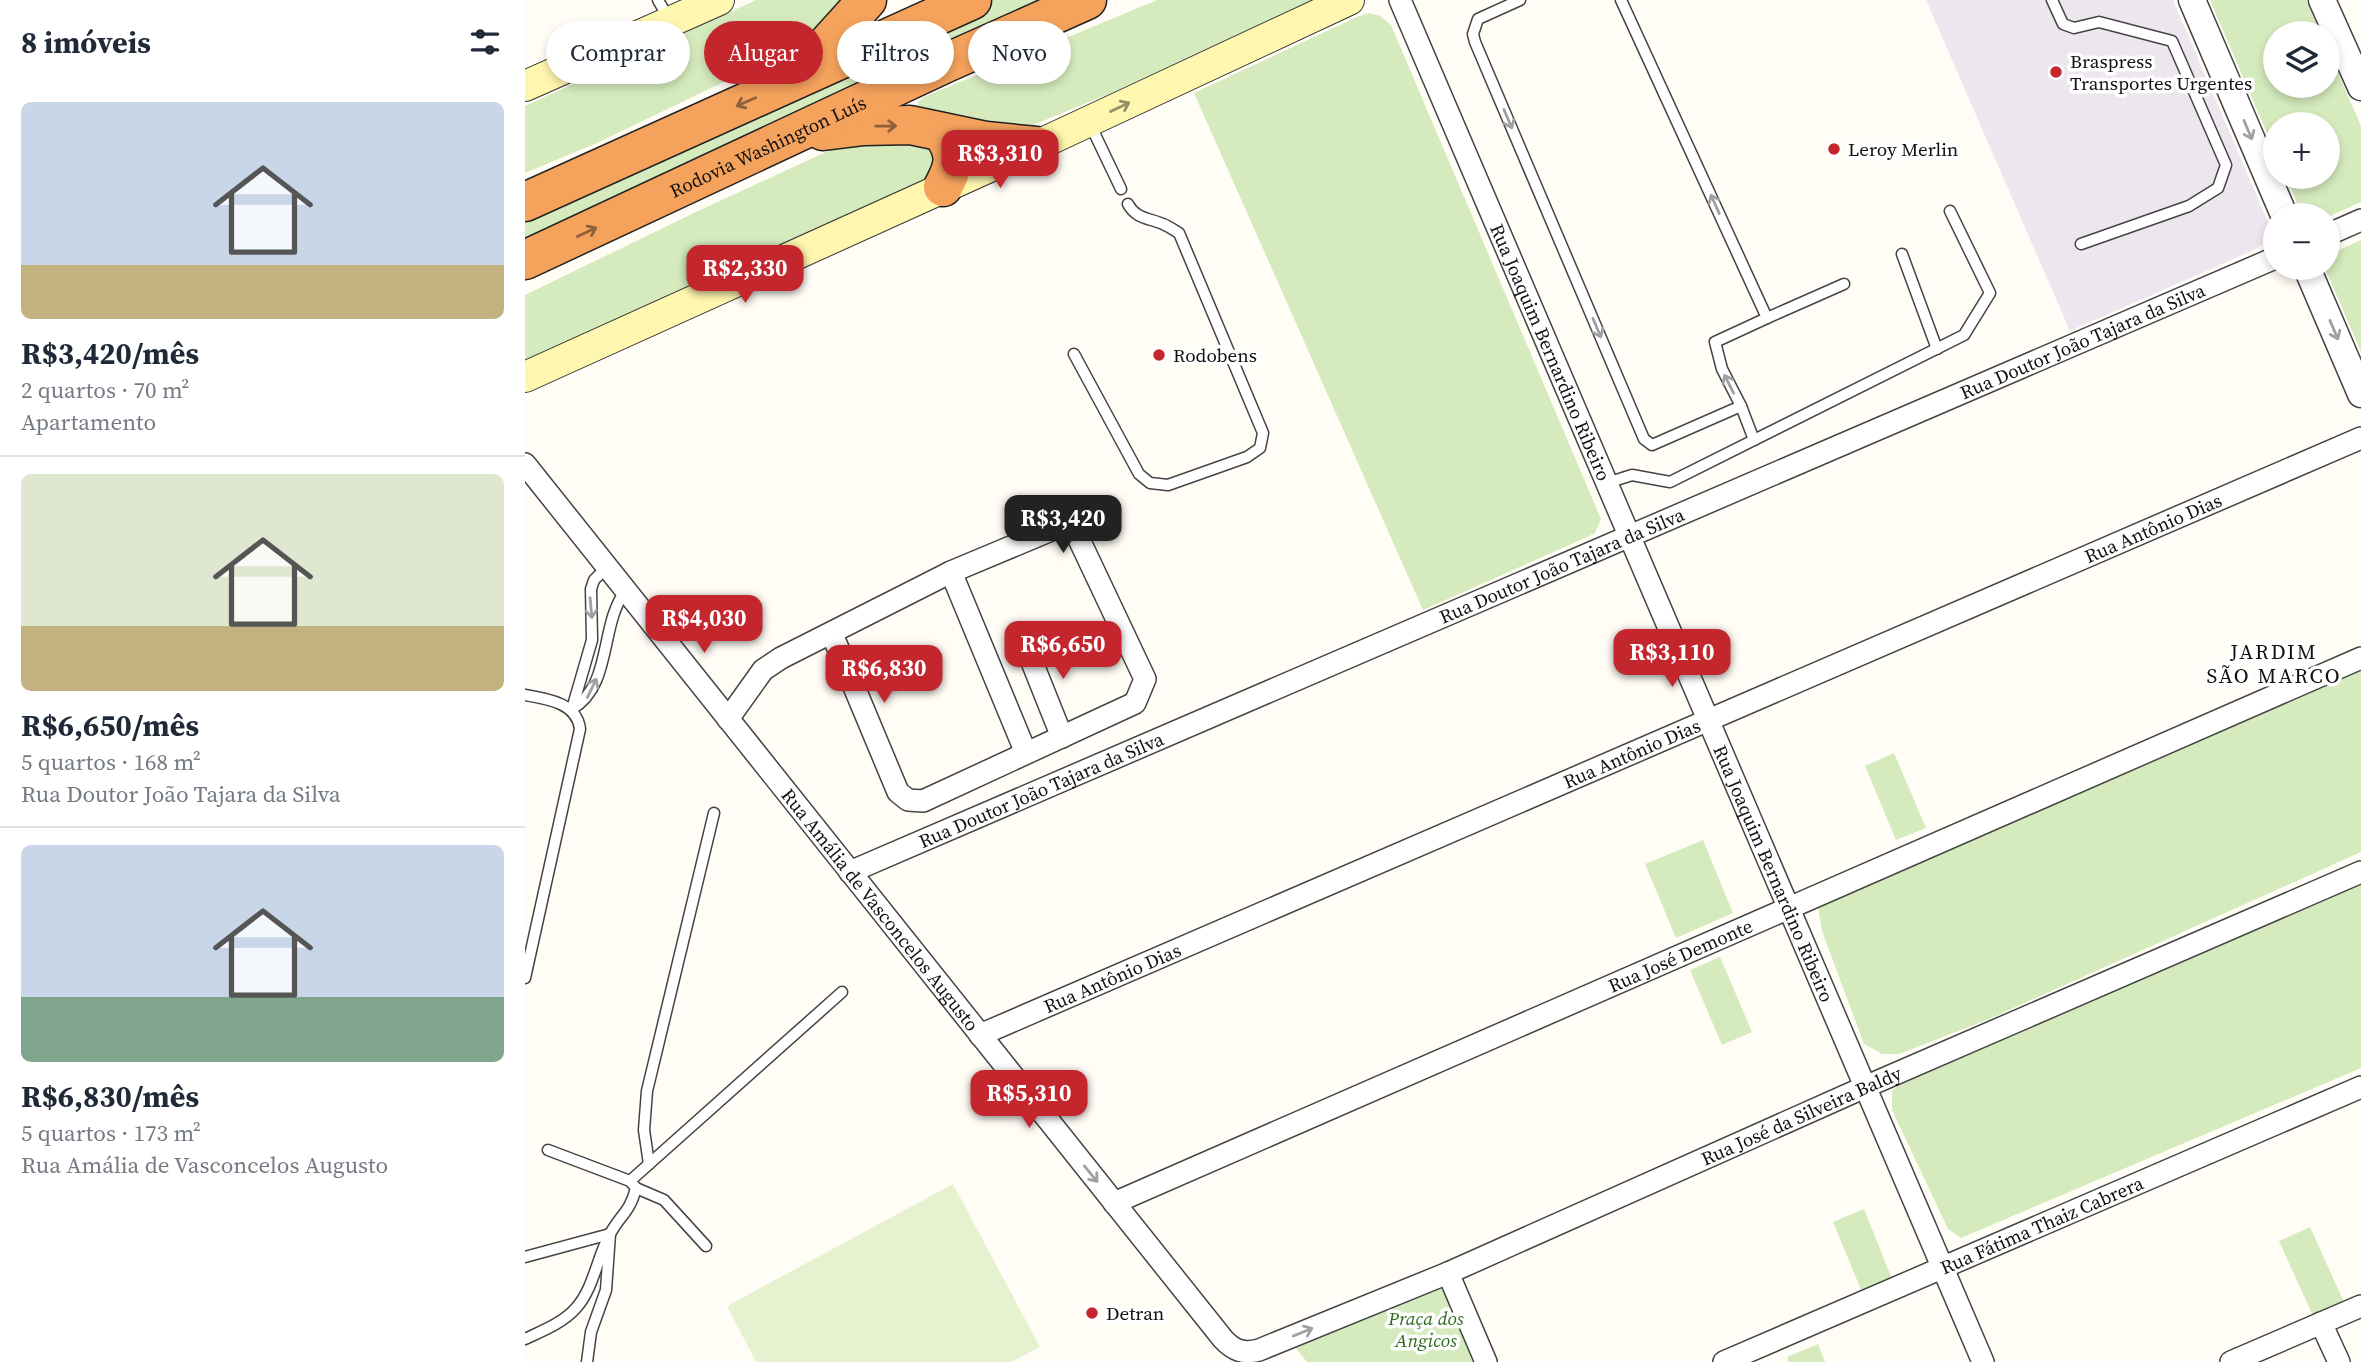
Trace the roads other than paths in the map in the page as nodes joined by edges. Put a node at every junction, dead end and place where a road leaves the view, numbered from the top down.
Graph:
1 (719, 0) edge
2 (867, 0) edge
3 (972, 0) edge
4 (1087, 0) edge
5 (1349, 0) edge
6 (1400, 0) edge
7 (1520, 0) edge
8 (1621, 0) edge
9 (2052, 0) edge
10 (2192, 0) edge
11 (2322, 0) edge
12 (664, 11) edge
13 (823, 51) edge
14 (823, 67) edge
15 (786, 84) edge
16 (525, 86) edge
17 (2361, 88) edge
18 (1089, 122) junction
19 (943, 132) junction
20 (793, 135) junction
21 (1036, 146) junction
22 (943, 187) junction
23 (1121, 189) dead end
24 (525, 202) edge
25 (2279, 203) edge
26 (1128, 204) dead end
27 (1950, 211) dead end
28 (2361, 220) edge
29 (2340, 229) edge
30 (2081, 244) dead end
31 (1902, 254) dead end
32 (525, 260) edge
33 (2263, 263) edge
34 (2312, 280) edge
35 (1844, 284) dead end
36 (1767, 318) junction
37 (1937, 348) junction
38 (1074, 354) dead end
39 (525, 377) edge
40 (2361, 394) edge
41 (1741, 405) junction
42 (2361, 438) edge
43 (1754, 440) junction
44 (525, 464) edge
45 (1607, 483) junction
46 (1630, 537) junction
47 (607, 567) junction
48 (951, 572) junction
49 (626, 590) junction
50 (832, 634) junction
51 (1024, 642) dead end
52 (2361, 658) edge
53 (525, 695) edge
54 (572, 709) junction
55 (728, 719) junction
56 (1708, 721) junction
57 (1062, 737) junction
58 (1026, 754) junction
59 (714, 813) dead end
60 (850, 872) junction
61 (2361, 872) edge
62 (1789, 908) junction
63 (525, 978) edge
64 (842, 992) dead end
65 (980, 1035) junction
66 (1865, 1087) junction
67 (2361, 1087) edge
68 (548, 1150) dead end
69 (649, 1164) junction
70 (633, 1184) junction
71 (1114, 1203) junction
72 (610, 1234) junction
73 (706, 1246) dead end
74 (525, 1257) edge
75 (1942, 1267) junction
76 (1448, 1273) junction
77 (2361, 1306) edge
78 (2321, 1323) junction
79 (525, 1339) edge
80 (1239, 1351) joint
81 (587, 1362) edge
82 (1486, 1362) edge
83 (1724, 1362) edge
84 (1983, 1362) edge
85 (2231, 1362) edge
86 (2339, 1362) edge

1 - 12 main road
2 - 13 highway
3 - 14 highway
4 - 20 highway, Rodovia Washington Luís
18 -> 5 main road
6 - 45 street, Rua Joaquim Bernardino Ribeiro
7 -> 41 lane
36 -> 8 lane
9 - 30 lane
10 -> 25 street
11 - 17 street
12 - 16 main road
15 -> 24 highway
18 - 21 main road
18 - 23 lane
20 -> 19 highway
19 - 21 highway
19 - 22 highway
32 -> 20 highway, Rodovia Washington Luís
21 - 22 main road
22 - 39 main road
26 - 38 lane
27 - 37 lane
28 - 29 street
31 - 37 lane
33 - 46 street, Rua Doutor João Tajara da Silva
34 -> 40 street
35 - 36 lane
41 -> 36 lane
37 - 43 lane
41 - 43 lane
42 - 56 street, Rua Antônio Dias
43 - 45 lane
44 - 47 street, Rua Amália de Vasconcelos Augusto
45 - 46 street, Rua Joaquim Bernardino Ribeiro
46 - 56 street, Rua Joaquim Bernardino Ribeiro
46 - 60 street, Rua Doutor João Tajara da Silva
47 - 49 street, Rua Amália de Vasconcelos Augusto
47 -> 54 lane
48 - 50 street
48 - 57 street
48 - 58 street
54 -> 49 lane
49 - 55 street, Rua Amália de Vasconcelos Augusto
50 - 55 street
50 - 58 street
51 - 57 street
52 - 62 street, Rua José Demonte
53 - 54 lane
54 - 63 lane
55 - 60 street, Rua Amália de Vasconcelos Augusto
56 - 62 street, Rua Joaquim Bernardino Ribeiro
56 - 65 street, Rua Antônio Dias
57 - 58 street
59 - 69 lane
60 - 65 street, Rua Amália de Vasconcelos Augusto
61 - 66 street, Rua José da Silveira Baldy
62 - 66 street, Rua Joaquim Bernardino Ribeiro
62 - 71 street, Rua José Demonte
64 - 69 lane
65 -> 71 street, Rua Amália de Vasconcelos Augusto
66 - 75 street, Rua Joaquim Bernardino Ribeiro
66 - 76 street, Rua José da Silveira Baldy
67 - 75 street, Rua Fátima Thaiz Cabrera
68 - 70 lane
69 - 70 lane
70 - 72 lane
70 - 73 lane
71 - 80 street, Rua Amália de Vasconcelos Augusto
72 - 74 lane
72 - 79 lane
72 - 81 lane
75 - 83 street, Rua Fátima Thaiz Cabrera
75 - 84 street, Rua Joaquim Bernardino Ribeiro
80 -> 76 street, Rua José da Silveira Baldy
76 - 82 street
77 - 78 street
78 - 85 street
78 - 86 street

